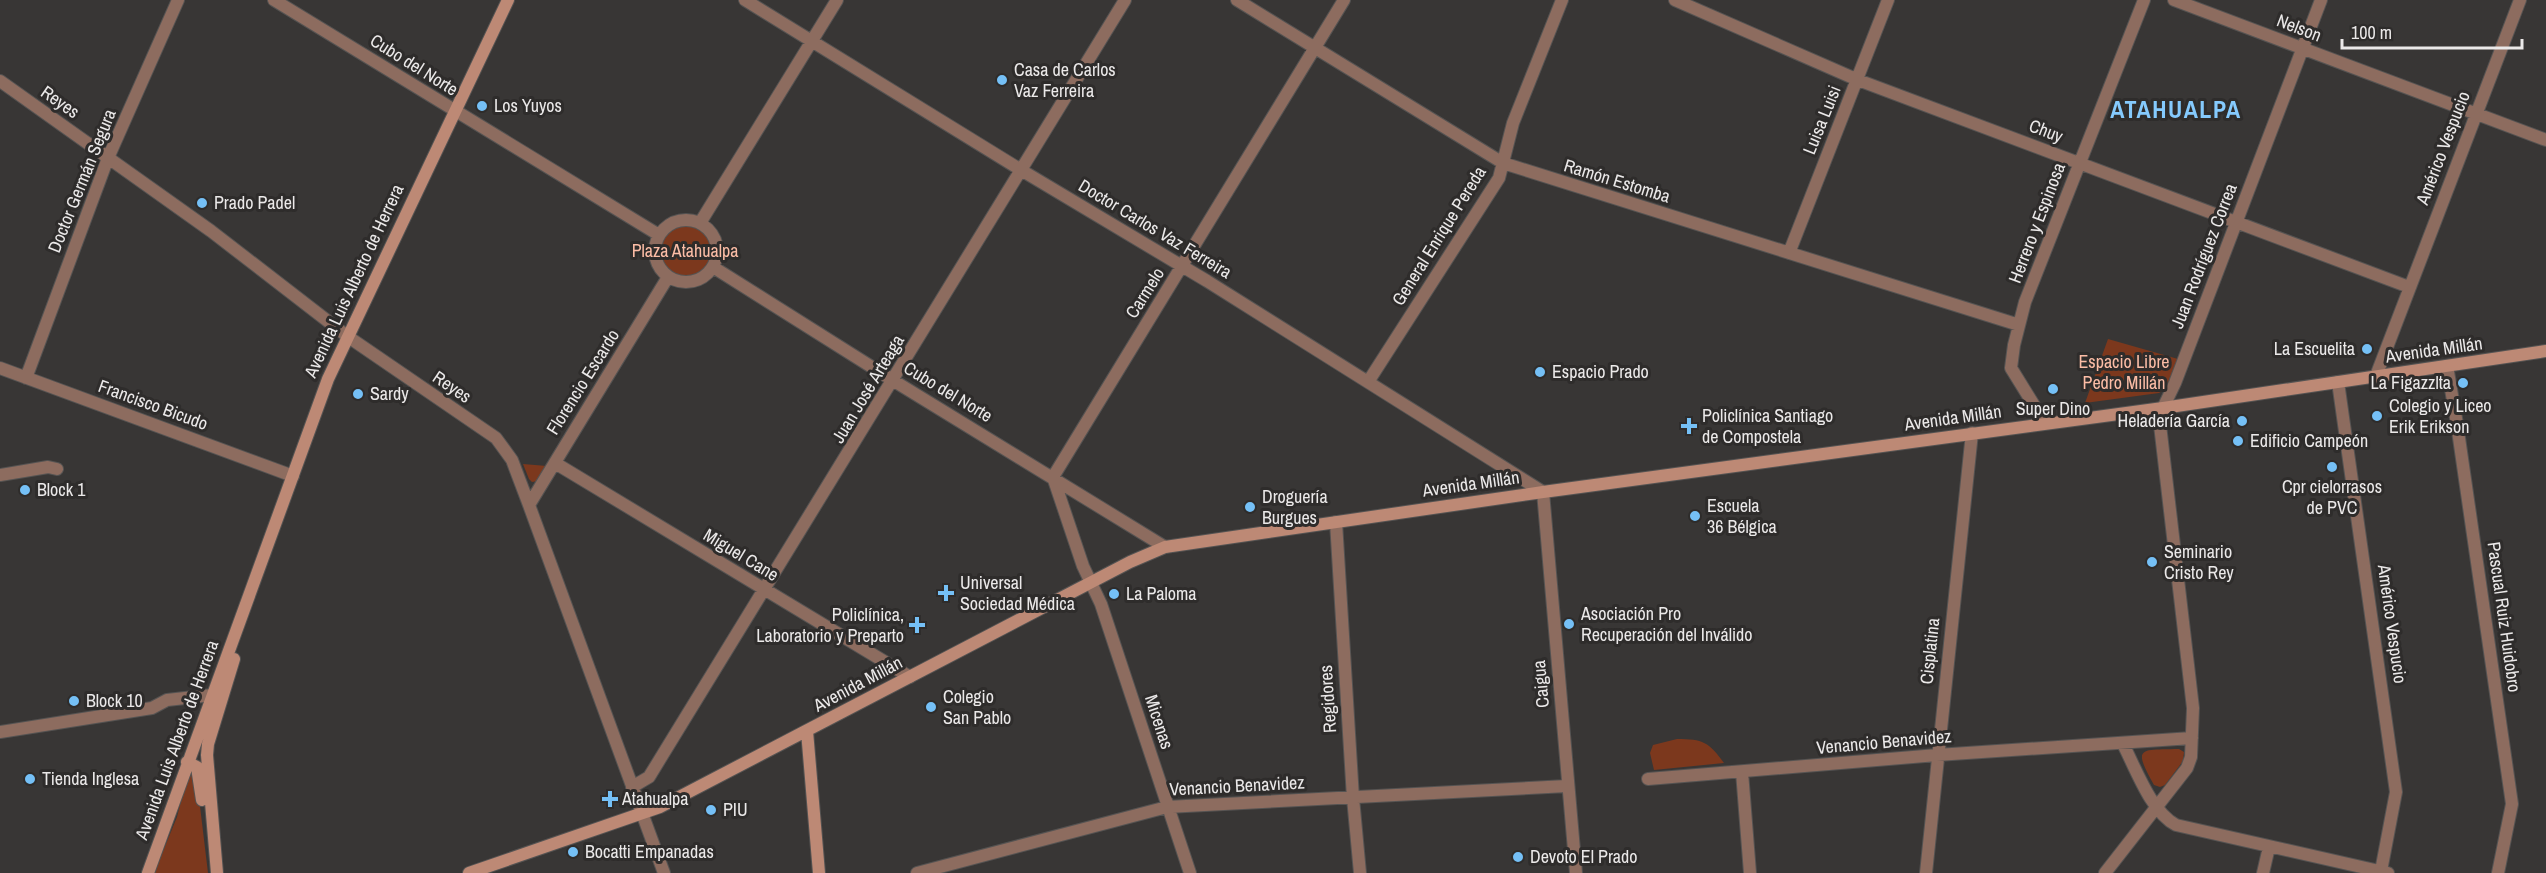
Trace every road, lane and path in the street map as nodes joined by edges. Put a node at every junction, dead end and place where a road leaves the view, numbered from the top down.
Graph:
1 (178, 0) edge
2 (273, 0) edge
3 (508, 0) edge
4 (745, 0) edge
5 (837, 0) edge
6 (1125, 0) edge
7 (1237, 0) edge
8 (1344, 0) edge
9 (1562, 0) edge
10 (1675, 0) edge
11 (1888, 0) edge
12 (2144, 0) edge
13 (2174, 0) edge
14 (2321, 0) edge
15 (2520, 0) edge
16 (812, 41) junction
17 (1316, 48) junction
18 (2303, 48) junction
19 (1858, 80) junction
20 (0, 81) edge
21 (6, 89) edge
22 (453, 111) junction
23 (2475, 114) junction
24 (2546, 140) edge
25 (108, 158) junction
26 (1503, 163) junction
27 (2080, 163) junction
28 (1021, 170) junction
29 (2237, 221) junction
30 (700, 223) junction
31 (659, 235) junction
32 (1789, 254) junction
33 (1183, 266) junction
34 (713, 267) junction
35 (668, 277) junction
36 (2409, 287) junction
37 (2019, 326) junction
38 (347, 336) junction
39 (2546, 351) edge
40 (2447, 366) junction
41 (0, 368) edge
42 (2376, 376) junction
43 (26, 378) junction
44 (894, 381) junction
45 (1368, 382) junction
46 (2338, 382) junction
47 (2163, 408) junction
48 (2044, 423) junction
49 (1972, 433) junction
50 (555, 463) junction
51 (57, 469) dead end
52 (0, 475) edge
53 (293, 476) junction
54 (1053, 477) junction
55 (1543, 492) junction
56 (529, 505) junction
57 (1336, 522) junction
58 (1165, 547) junction
59 (1091, 582) junction
60 (253, 585) junction
61 (765, 591) junction
62 (910, 676) junction
63 (212, 695) junction
64 (807, 731) junction
65 (0, 732) edge
66 (2192, 738) junction
67 (2123, 744) junction
68 (1937, 755) junction
69 (187, 762) junction
70 (1742, 772) junction
71 (1648, 779) dead end
72 (1567, 786) junction
73 (632, 787) junction
74 (1353, 798) junction
75 (1167, 807) junction
76 (2156, 807) junction
77 (642, 814) junction
78 (213, 834) junction
79 (2269, 847) junction
80 (2385, 872) edge
81 (148, 873) edge
82 (217, 873) edge
83 (469, 873) edge
84 (664, 873) edge
85 (819, 873) edge
86 (917, 873) edge
87 (1190, 873) edge
88 (1360, 873) edge
89 (1576, 873) edge
90 (1750, 873) edge
91 (1926, 873) edge
92 (2105, 873) edge
93 (2263, 873) edge
94 (2498, 873) edge

1 - 25 street, Doctor Germán Segura
2 - 22 street, Cubo del Norte
3 - 22 main road, Avenida Luis Alberto de Herrera
4 - 16 street, Doctor Carlos Vaz Ferreira
5 - 16 street
6 - 28 street, Juan José Arteaga
7 - 17 street, Ramón Estomba
8 - 17 street, Carmelo
9 - 26 street, General Enrique Pereda
10 - 19 street, Chuy
11 - 19 street, Luisa Luisi
12 - 27 street, Herrero y Espinosa
13 - 18 street, Nelson
14 - 18 street, Juan Rodríguez Correa
15 - 23 street, Américo Vespucio
16 - 28 street, Doctor Carlos Vaz Ferreira
16 - 30 street
17 - 26 street, Ramón Estomba
17 - 33 street, Carmelo
18 - 23 street, Nelson
18 - 29 street, Juan Rodríguez Correa
19 - 27 street, Chuy
19 - 32 street, Luisa Luisi
20 - 21 street, Reyes
21 - 25 street, Reyes
22 - 31 street, Cubo del Norte
22 - 38 main road, Avenida Luis Alberto de Herrera
23 - 24 street, Nelson
23 - 36 street, Américo Vespucio
25 - 38 street, Reyes
25 - 43 street, Doctor Germán Segura
26 - 32 street, Ramón Estomba
26 - 45 street, General Enrique Pereda
27 - 29 street, Chuy
27 - 37 street, Herrero y Espinosa
28 - 33 street, Doctor Carlos Vaz Ferreira
28 - 44 street, Juan José Arteaga
29 - 36 street, Chuy
29 - 47 street, Juan Rodríguez Correa
30 - 31 street
30 - 34 street
31 - 35 street
32 - 37 street, Ramón Estomba
33 - 45 street, Doctor Carlos Vaz Ferreira
33 - 54 street, Carmelo
34 - 35 street
34 - 44 street, Cubo del Norte
35 - 50 street, Florencio Escardo
36 - 42 street, Américo Vespucio
37 - 48 street, Herrero y Espinosa
38 - 53 main road, Avenida Luis Alberto de Herrera
38 - 56 street, Reyes
39 - 40 main road, Avenida Millán
40 - 42 main road, Avenida Millán
40 - 94 street, Pascual Ruiz Huidobro
41 - 43 street, Francisco Bicudo
42 - 46 main road, Avenida Millán
43 - 53 street, Francisco Bicudo
44 - 54 street, Cubo del Norte
44 - 61 street, Juan José Arteaga
45 - 55 street, Doctor Carlos Vaz Ferreira
46 - 47 main road, Avenida Millán
46 - 80 street, Américo Vespucio
47 - 48 main road, Avenida Millán
47 - 66 street, Juan Rodríguez Correa
48 - 49 main road, Avenida Millán
49 - 55 main road, Avenida Millán
49 - 68 street, Cisplatina
50 - 56 street, Florencio Escardo
50 - 61 street, Miguel Cane
51 - 52 street
53 - 60 main road, Avenida Luis Alberto de Herrera
54 - 58 street, Cubo del Norte
54 - 59 street
55 - 57 main road, Avenida Millán
55 - 72 street, Caigua
56 - 73 street, Reyes
57 - 58 main road, Avenida Millán
57 - 74 street, Regidores
58 - 59 main road, Avenida Millán
59 - 62 main road, Avenida Millán
59 - 75 street, Micenas
60 - 63 main road, Avenida Luis Alberto de Herrera
60 - 78 main road, Avenida Luis Alberto de Herrera
61 - 62 street, Miguel Cane
61 - 73 street, Juan José Arteaga
62 - 64 main road, Avenida Millán
63 - 65 street
63 - 69 main road, Avenida Luis Alberto de Herrera
64 - 77 main road, Avenida Millán
64 - 85 main road
66 - 67 street, Venancio Benavidez
66 - 76 street, Juan Rodríguez Correa
67 - 68 street, Venancio Benavidez
67 - 76 street
68 - 70 street, Venancio Benavidez
68 - 91 street, Cisplatina
69 - 78 main road
69 - 81 main road, Avenida Luis Alberto de Herrera
70 - 71 street, Venancio Benavidez
70 - 90 street
72 - 74 street, Venancio Benavidez
72 - 89 street, Caigua
73 - 77 street, Reyes
74 - 75 street, Venancio Benavidez
74 - 88 street, Regidores
75 - 86 street, Venancio Benavidez
75 - 87 street, Micenas
76 - 79 street
76 - 92 street, Juan Rodríguez Correa
77 - 83 main road, Avenida Millán
77 - 84 street, Reyes
78 - 82 main road, Avenida Luis Alberto de Herrera
79 - 80 street
79 - 93 street

